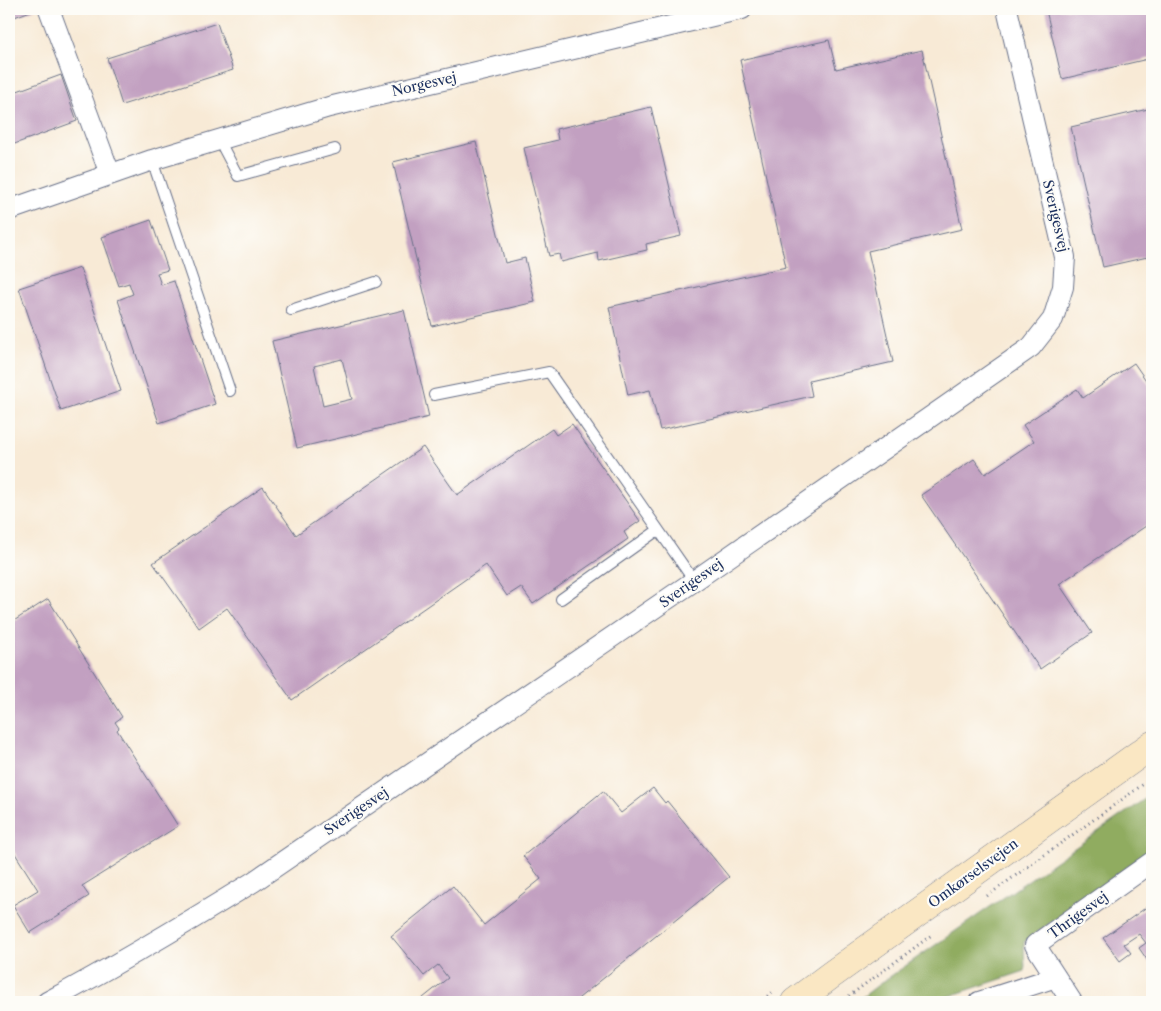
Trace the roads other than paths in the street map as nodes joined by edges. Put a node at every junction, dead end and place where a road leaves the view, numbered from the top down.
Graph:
1 (49, 9) edge
2 (742, 9) edge
3 (1007, 9) edge
4 (219, 140) junction
5 (335, 149) dead end
6 (152, 160) junction
7 (110, 174) junction
8 (9, 210) edge
9 (376, 282) dead end
10 (291, 310) dead end
11 (230, 391) dead end
12 (434, 395) dead end
13 (658, 530) junction
14 (694, 581) junction
15 (561, 600) dead end
16 (1152, 745) edge
17 (1152, 862) edge
18 (1056, 977) junction
19 (47, 1002) edge
20 (795, 1002) edge
21 (979, 1002) edge
22 (1072, 1002) edge

1 - 7 street
2 - 4 street, Norgesvej
3 - 14 street, Sverigesvej
4 - 5 lane
4 - 6 street, Norgesvej
6 - 7 street, Norgesvej
6 - 11 lane
7 - 8 street, Norgesvej
9 - 10 lane
12 - 13 lane
13 - 14 lane
13 - 15 lane
14 - 19 street, Sverigesvej
16 - 20 main road, Omkørselsvejen
17 - 18 street, Thrigesvej
18 - 21 street
18 - 22 street, Thrigesvej

